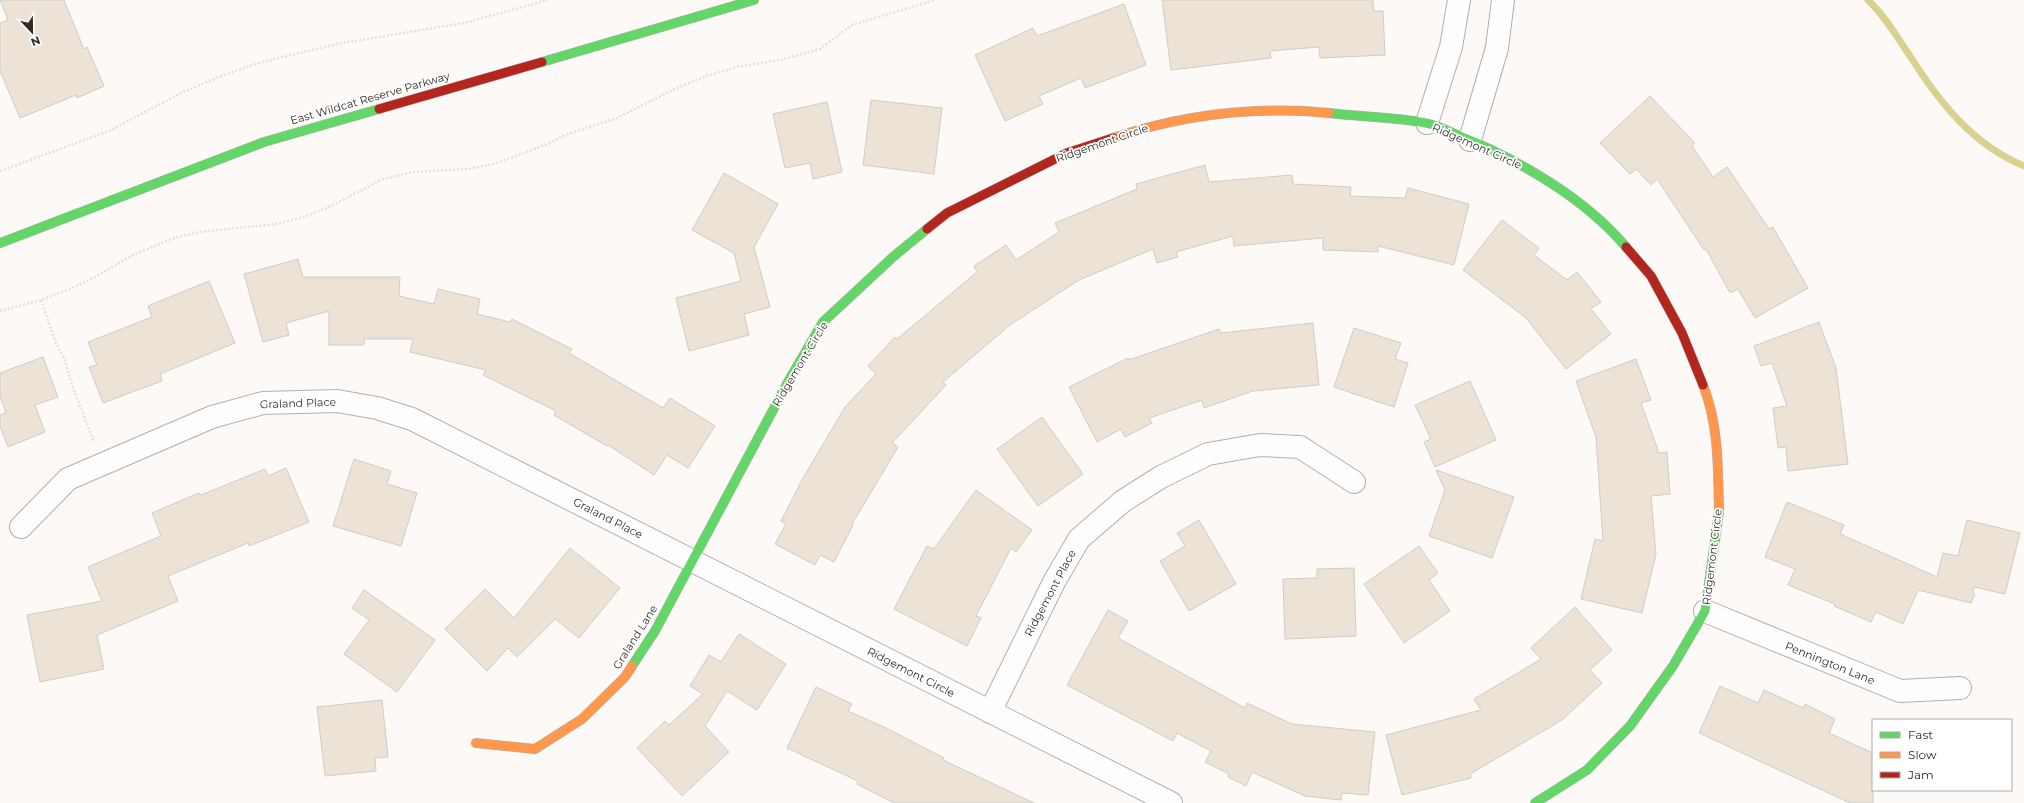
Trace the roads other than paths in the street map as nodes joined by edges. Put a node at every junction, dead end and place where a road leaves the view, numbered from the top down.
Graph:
1 (754, 0) edge
2 (1459, 0) edge
3 (1503, 0) edge
4 (1427, 123) junction
5 (1470, 140) junction
6 (0, 243) edge
7 (1354, 482) dead end
8 (21, 527) dead end
9 (693, 561) junction
10 (1705, 611) junction
11 (1960, 688) dead end
12 (990, 712) junction
13 (476, 743) dead end
14 (1170, 803) edge
15 (1535, 803) edge

1 - 6 street, East Wildcat Reserve Parkway
2 - 4 street
3 - 5 street
4 - 5 street, Ridgemont Circle
4 - 9 street, Ridgemont Circle
5 - 10 street, Ridgemont Circle
7 - 12 street, Ridgemont Place
8 - 9 street, Graland Place
9 - 12 street, Ridgemont Circle
9 - 13 street, Graland Lane
10 - 11 street, Pennington Lane
10 - 15 street, Ridgemont Circle
12 - 14 street, Ridgemont Circle

